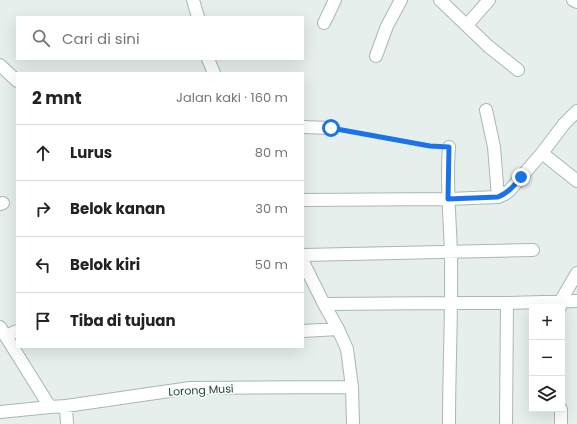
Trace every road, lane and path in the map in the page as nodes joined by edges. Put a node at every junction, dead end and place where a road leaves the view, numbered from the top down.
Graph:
1 (193, 0) edge
2 (335, 0) edge
3 (401, 0) edge
4 (440, 0) edge
5 (489, 0) edge
6 (573, 0) edge
7 (577, 2) edge
8 (198, 16) edge
9 (324, 24) dead end
10 (467, 25) junction
11 (376, 56) dead end
12 (208, 60) edge
13 (0, 65) edge
14 (518, 70) dead end
15 (214, 72) edge
16 (16, 80) edge
17 (486, 110) dead end
18 (577, 111) edge
19 (304, 127) edge
20 (331, 128) joint
21 (449, 147) joint
22 (542, 153) junction
23 (577, 181) edge
24 (498, 197) junction
25 (448, 199) junction
26 (304, 200) edge
27 (533, 250) dead end
28 (451, 252) junction
29 (304, 255) edge
30 (304, 264) edge
31 (577, 272) edge
32 (577, 301) edge
33 (451, 303) junction
34 (508, 303) junction
35 (324, 304) junction
36 (560, 304) edge
37 (338, 329) junction
38 (2, 330) edge
39 (16, 331) edge
40 (304, 331) edge
41 (352, 388) junction
42 (66, 406) junction
43 (50, 407) junction
44 (0, 412) edge
45 (561, 412) edge
46 (67, 424) edge
47 (353, 424) edge
48 (449, 424) edge
49 (506, 424) edge
50 (561, 424) edge

1 - 8 street
2 - 9 street
3 - 11 street
4 - 10 street
5 - 10 street
6 - 7 street
10 - 14 street
12 - 15 street
13 - 16 street
17 - 24 street
18 - 22 street
19 - 20 street
20 - 21 path
21 - 25 street
22 - 23 street
22 - 24 street
24 - 25 street
25 - 26 street
25 - 28 street
27 - 28 street
28 - 29 street
28 - 33 street
30 - 35 street
31 - 36 street
32 - 36 street
33 - 34 street
33 - 35 street
33 - 48 street
34 - 36 street
34 - 49 street
35 - 37 street
37 - 40 street
37 - 41 street
38 - 39 street
38 - 43 street
41 - 42 street, Lorong Musi
41 - 47 street
42 - 43 street, Lorong Musi
42 - 46 street
43 - 44 street, Lorong Musi
45 - 50 street

